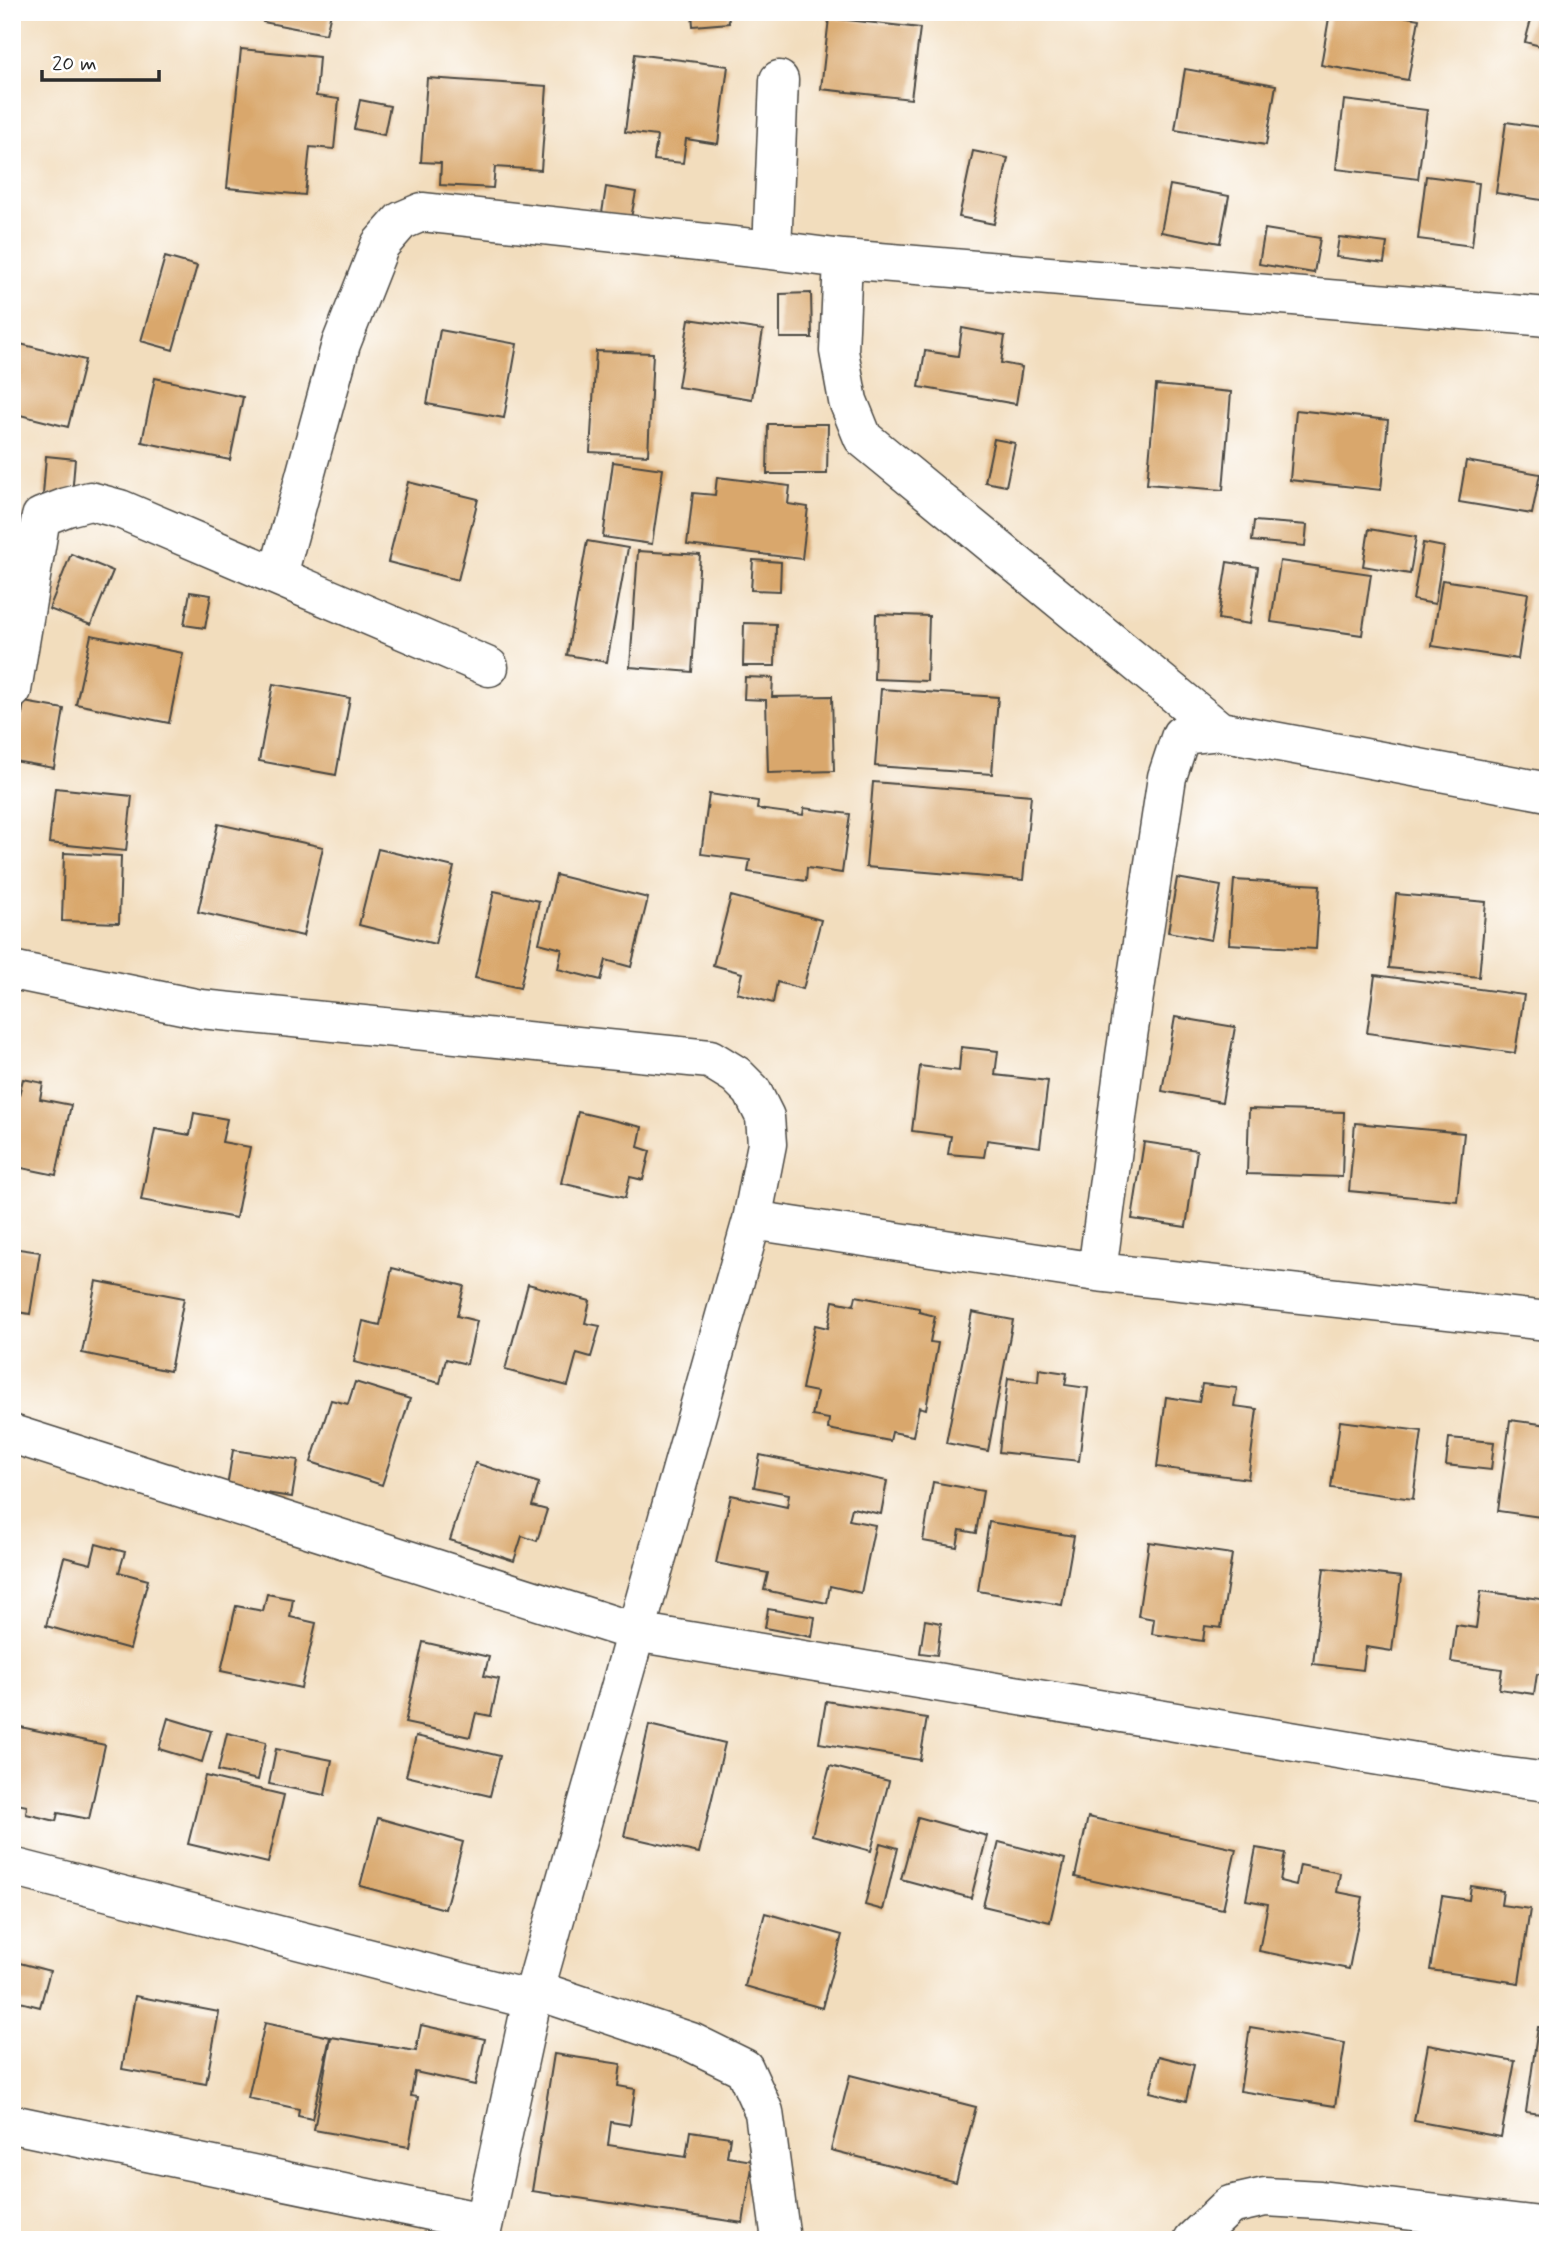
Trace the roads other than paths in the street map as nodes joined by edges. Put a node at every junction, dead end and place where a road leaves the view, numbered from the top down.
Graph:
1 (779, 80) dead end
2 (772, 250) junction
3 (843, 259) junction
4 (1548, 317) edge
5 (278, 575) junction
6 (489, 667) dead end
7 (12, 690) edge
8 (1220, 731) junction
9 (1548, 792) edge
10 (12, 970) edge
11 (752, 1220) junction
12 (1097, 1272) junction
13 (1548, 1321) edge
14 (12, 1434) edge
15 (635, 1632) junction
16 (1548, 1782) edge
17 (12, 1867) edge
18 (534, 1995) junction
19 (12, 2124) edge
20 (1548, 2227) edge
21 (481, 2231) edge
22 (781, 2240) edge
23 (1193, 2240) edge

1 - 2 street
2 - 3 street
2 - 5 street
3 - 4 street
3 - 8 street
5 - 6 street
5 - 7 street
8 - 9 street
8 - 12 street
10 - 11 street
11 - 12 street
11 - 15 street
12 - 13 street
14 - 15 street
15 - 16 street
15 - 18 street
17 - 18 street
18 - 21 street
18 - 22 street
19 - 21 street
20 - 23 street

